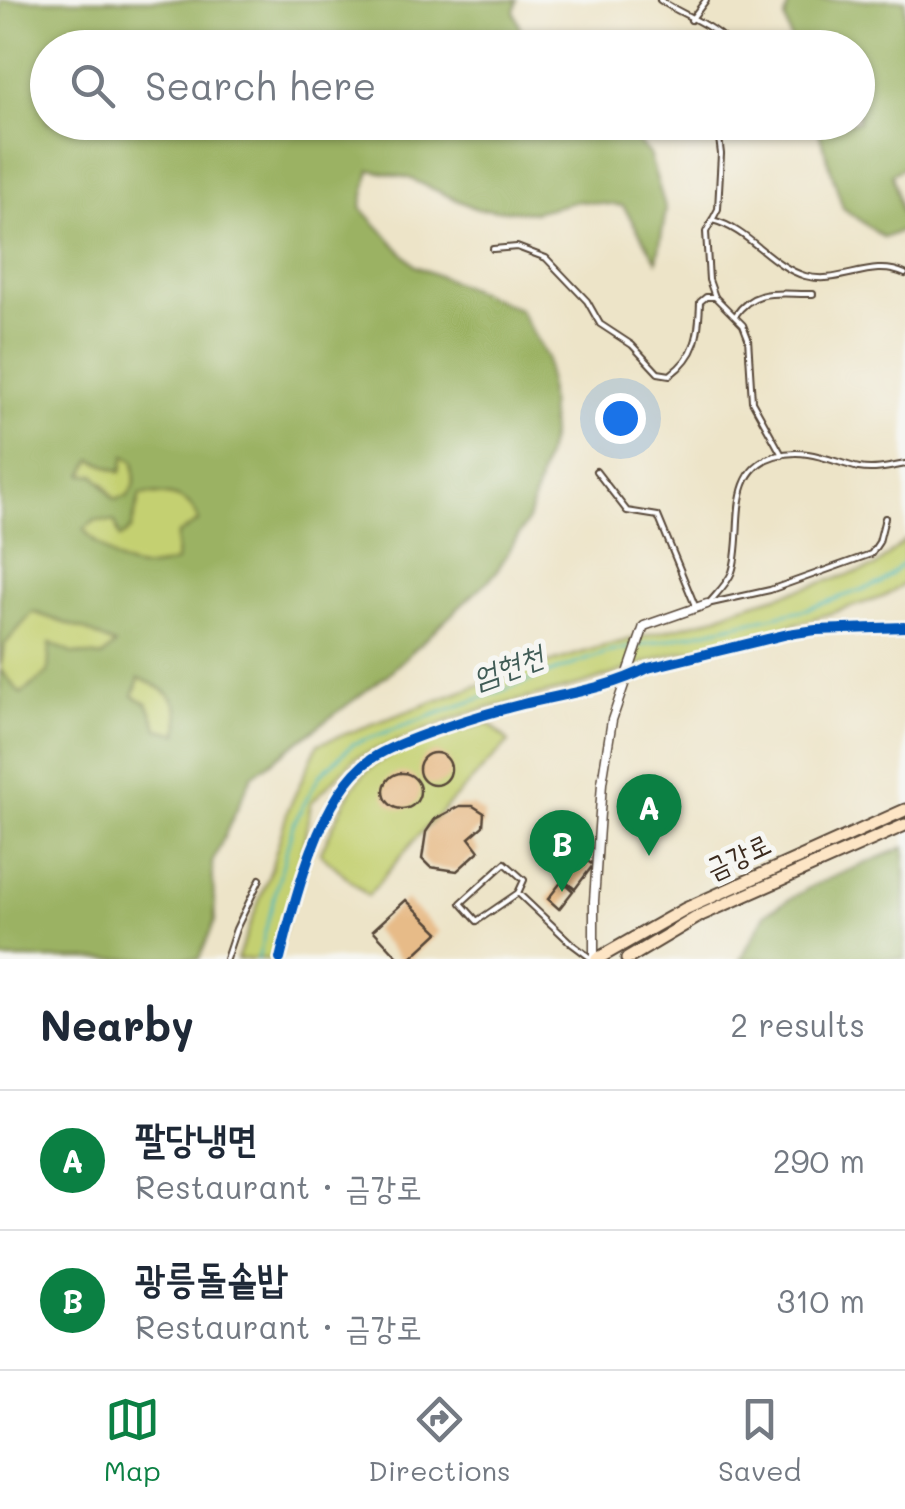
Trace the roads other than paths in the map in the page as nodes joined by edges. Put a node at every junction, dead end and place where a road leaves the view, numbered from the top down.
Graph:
1 (660, 0) edge
2 (706, 0) edge
3 (692, 20) junction
4 (712, 30) edge
5 (719, 140) edge
6 (712, 220) junction
7 (493, 250) dead end
8 (905, 274) edge
9 (814, 294) dead end
10 (715, 297) junction
11 (735, 316) junction
12 (782, 455) junction
13 (905, 464) edge
14 (596, 471) dead end
15 (885, 518) dead end
16 (707, 604) junction
17 (696, 608) junction
18 (905, 627) edge
19 (627, 679) junction
20 (905, 810) edge
21 (905, 824) edge
22 (260, 879) dead end
23 (518, 893) junction
24 (226, 959) edge
25 (280, 959) edge
26 (594, 959) edge
27 (627, 959) edge

1 - 3 lane
2 - 3 lane
3 - 4 lane
5 - 6 lane
6 - 8 lane
6 - 10 lane
7 - 10 lane
9 - 11 lane
10 - 11 lane
11 - 12 lane
12 - 13 lane
12 - 16 lane
14 - 17 lane
15 - 16 lane
16 - 17 street
17 - 19 street
18 - 19 street
19 - 25 street
19 - 26 street
20 - 26 main road, 금강로
21 - 27 main road, 금강로
22 - 24 lane
23 - 23 lane
23 - 26 lane

